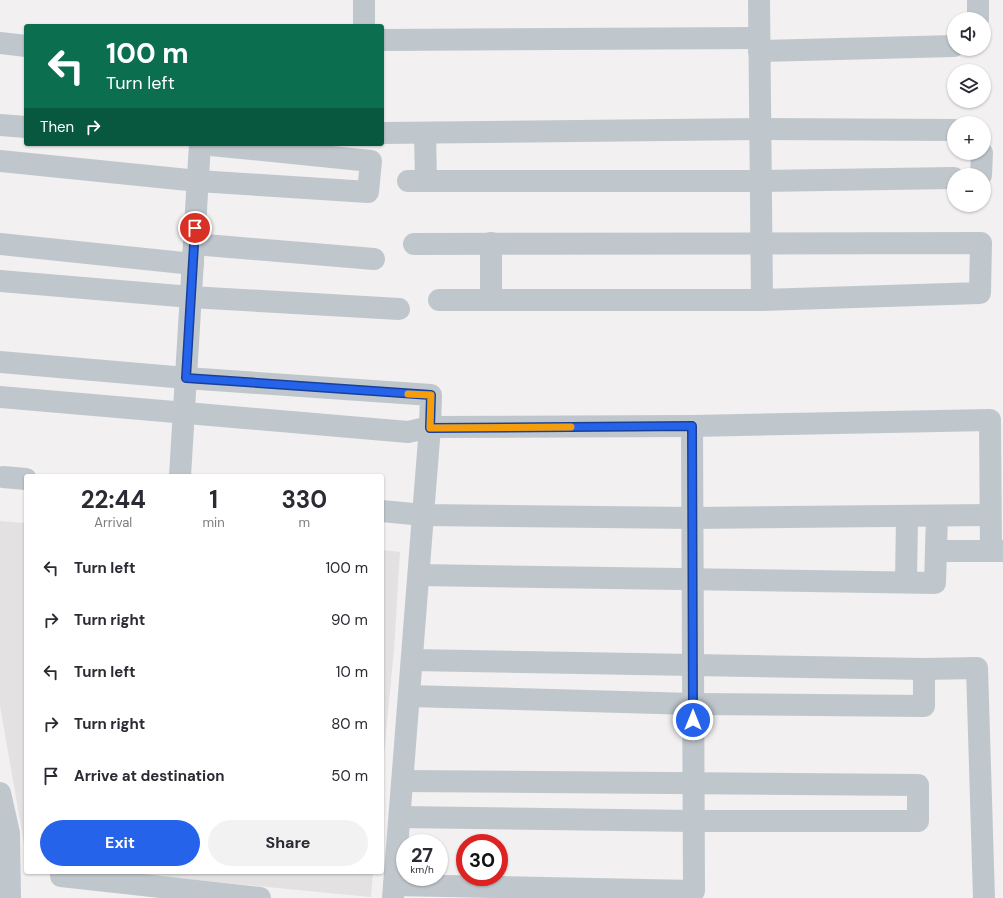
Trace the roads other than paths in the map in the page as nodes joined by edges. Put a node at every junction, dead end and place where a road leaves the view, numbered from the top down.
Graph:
1 (364, 0) edge
2 (759, 0) edge
3 (978, 0) edge
4 (978, 12) edge
5 (364, 24) edge
6 (384, 40) edge
7 (0, 43) edge
8 (759, 45) junction
9 (24, 46) edge
10 (947, 46) edge
11 (0, 125) edge
12 (24, 128) edge
13 (760, 129) junction
14 (947, 130) edge
15 (425, 132) junction
16 (384, 133) edge
17 (201, 146) edge
18 (221, 146) edge
19 (0, 161) edge
20 (947, 178) edge
21 (198, 181) junction
22 (761, 181) junction
23 (0, 244) edge
24 (414, 244) dead end
25 (491, 244) junction
26 (761, 244) junction
27 (194, 254) junction
28 (374, 259) dead end
29 (0, 280) edge
30 (191, 297) junction
31 (439, 300) dead end
32 (491, 300) junction
33 (762, 300) junction
34 (399, 309) dead end
35 (0, 362) edge
36 (186, 378) junction
37 (0, 397) edge
38 (184, 413) junction
39 (692, 426) junction
40 (430, 428) junction
41 (180, 474) edge
42 (3, 477) dead end
43 (24, 479) edge
44 (384, 511) edge
45 (423, 515) junction
46 (990, 515) junction
47 (907, 516) junction
48 (937, 516) junction
49 (692, 518) junction
50 (936, 551) junction
51 (997, 551) edge
52 (419, 575) junction
53 (692, 580) junction
54 (906, 582) junction
55 (412, 660) junction
56 (693, 664) junction
57 (924, 669) junction
58 (409, 696) junction
59 (693, 704) junction
60 (403, 781) junction
61 (693, 783) junction
62 (0, 793) edge
63 (400, 817) junction
64 (693, 821) junction
65 (61, 876) dead end
66 (394, 891) edge
67 (10, 898) edge
68 (260, 898) edge
69 (984, 898) edge

1 - 5 street
2 - 8 street
3 - 4 street
6 - 8 street
7 - 9 street
8 - 10 street
8 - 13 street
11 - 12 street
13 - 14 street
13 - 15 street
13 - 22 street
15 - 16 street
15 - 22 street
17 - 21 street
18 - 21 street
19 - 21 street
20 - 22 street
21 - 27 street
22 - 26 street
23 - 27 street
24 - 25 street
25 - 26 street
25 - 32 street
26 - 33 street
26 - 33 street
27 - 28 street
27 - 30 street
29 - 30 street
30 - 34 street
30 - 36 street
31 - 32 street
32 - 33 street
35 - 36 street
36 - 38 street
36 - 40 street
37 - 38 street
38 - 40 street
38 - 41 street
39 - 40 street
39 - 46 street
39 - 49 street
40 - 45 street
42 - 43 street
44 - 45 street
45 - 49 street
45 - 52 street
46 - 48 street
46 - 51 street
47 - 48 street
47 - 49 street
47 - 54 street
48 - 50 street
49 - 53 street
50 - 51 street
50 - 54 street
52 - 53 street
52 - 55 street
53 - 54 street
53 - 56 street
55 - 56 street
55 - 58 street
56 - 57 street
56 - 59 street
57 - 59 street
57 - 69 street
58 - 59 street
58 - 60 street
59 - 61 street
60 - 61 street
60 - 63 street
61 - 64 street
61 - 64 street
62 - 67 street
63 - 64 street
63 - 66 street
64 - 66 street
65 - 68 street

